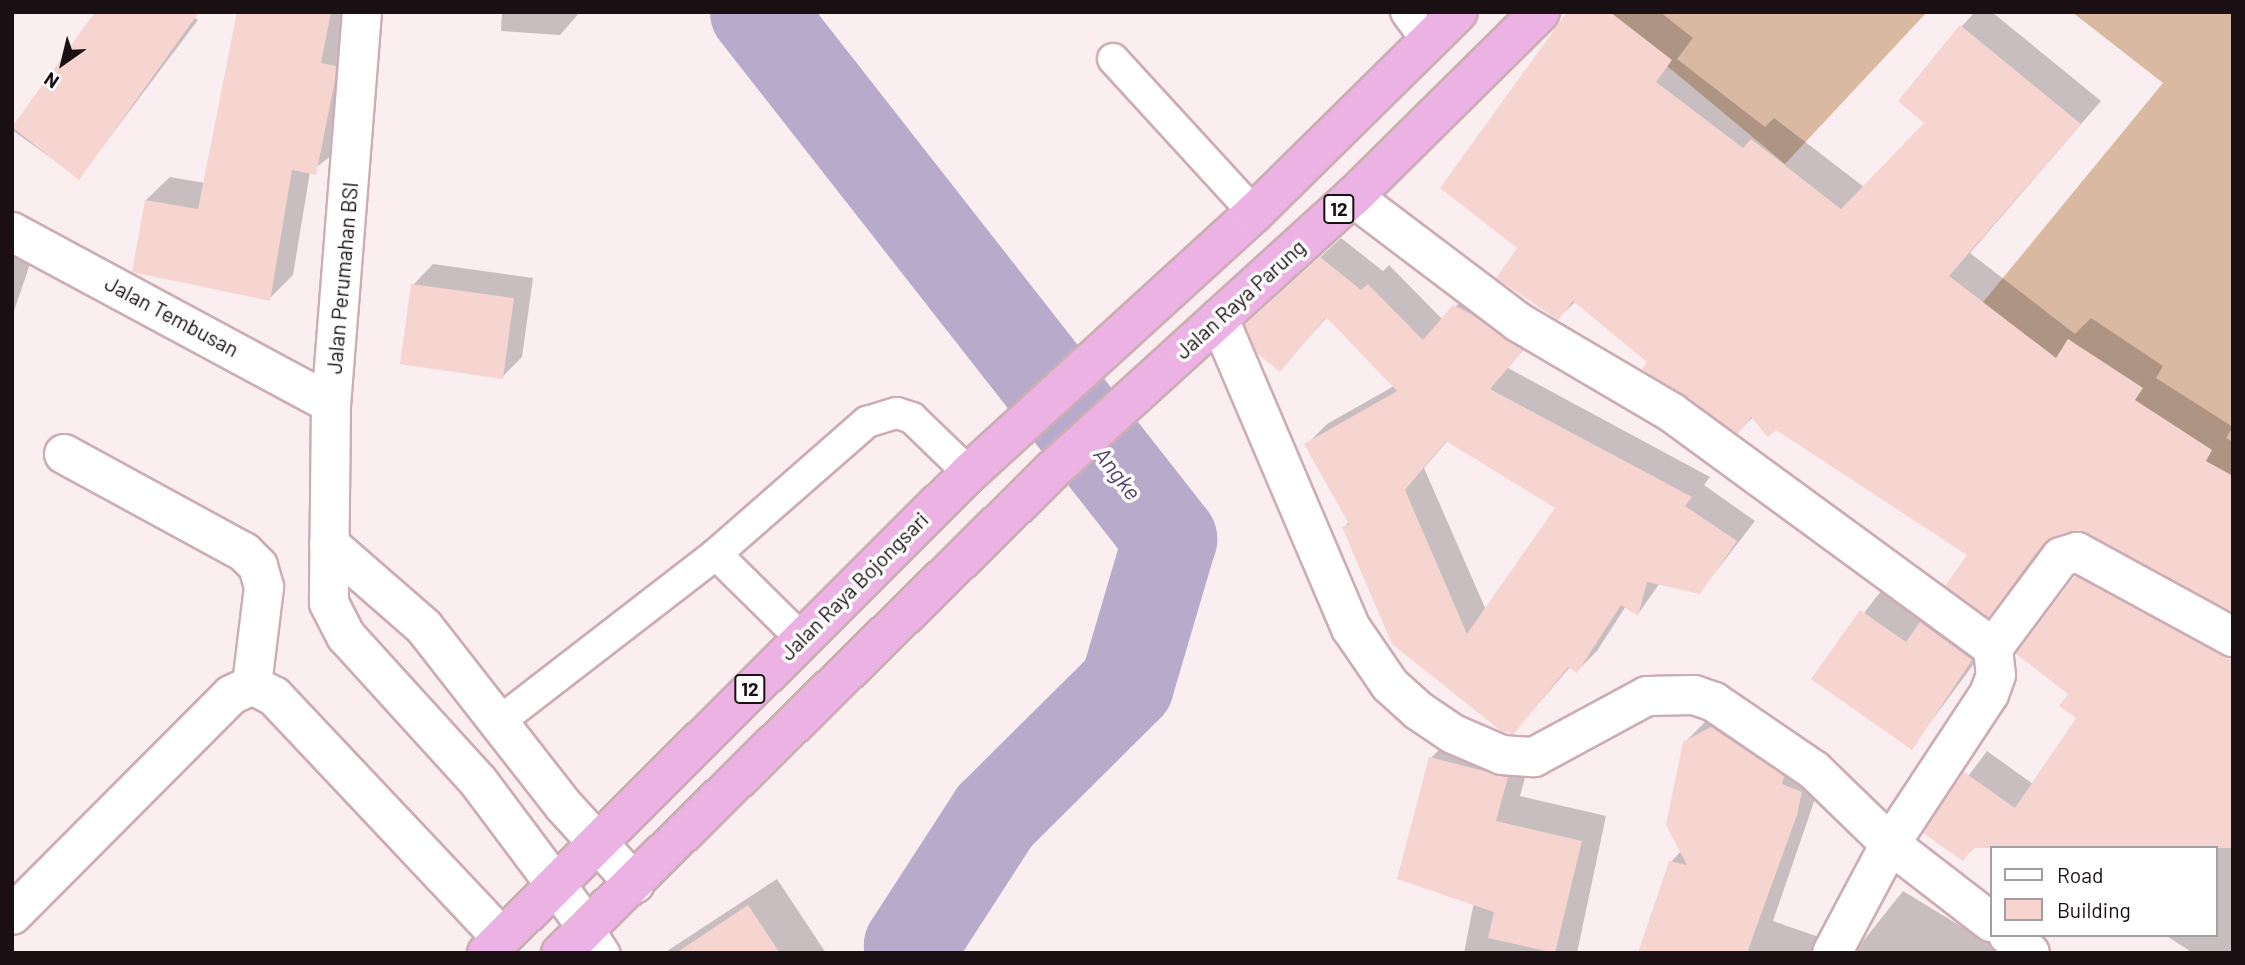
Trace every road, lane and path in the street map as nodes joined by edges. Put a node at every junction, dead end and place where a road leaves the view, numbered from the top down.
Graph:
1 (362, 12) edge
2 (1458, 12) edge
3 (1540, 12) edge
4 (1416, 27) edge
5 (1113, 60) dead end
6 (1353, 197) junction
7 (1254, 213) junction
8 (12, 232) edge
9 (1219, 318) junction
10 (331, 404) junction
11 (64, 454) dead end
12 (969, 473) junction
13 (329, 544) junction
14 (716, 554) junction
15 (2233, 637) edge
16 (801, 638) junction
17 (1993, 648) junction
18 (252, 685) junction
19 (500, 721) junction
20 (596, 843) junction
21 (1890, 844) junction
22 (557, 884) junction
23 (635, 884) junction
24 (12, 915) edge
25 (1990, 921) edge
26 (2010, 937) edge
27 (585, 944) edge
28 (494, 945) edge
29 (1832, 953) edge
30 (2030, 953) edge

1 - 10 street, Jalan Perumahan BSI
2 - 4 highway, 12
3 - 6 highway, Jalan Raya Parung / 12
4 - 7 highway, 12
5 - 7 lane
6 - 9 highway, Jalan Raya Parung / 12
6 - 17 street
7 - 12 highway, Jalan Raya Bojongsari / 12
8 - 10 street, Jalan Tembusan
9 - 21 street
9 - 23 highway, Jalan Raya Parung / 12
10 - 13 street, Jalan Perumahan BSI
11 - 18 street
12 - 14 lane
12 - 16 highway, Jalan Raya Bojongsari / 12
13 - 19 street
13 - 22 street, Jalan Perumahan BSI
14 - 16 lane
14 - 19 lane
15 - 17 street
16 - 20 highway, Jalan Raya Bojongsari / 12
17 - 21 street
18 - 24 street
18 - 28 street
19 - 20 street
20 - 22 highway, Jalan Raya Bojongsari / 12
20 - 23 street
21 - 25 street
21 - 29 street
22 - 27 street, Jalan Perumahan BSI
22 - 28 highway, Jalan Raya Bojongsari / 12
23 - 27 highway, 12
26 - 30 street

